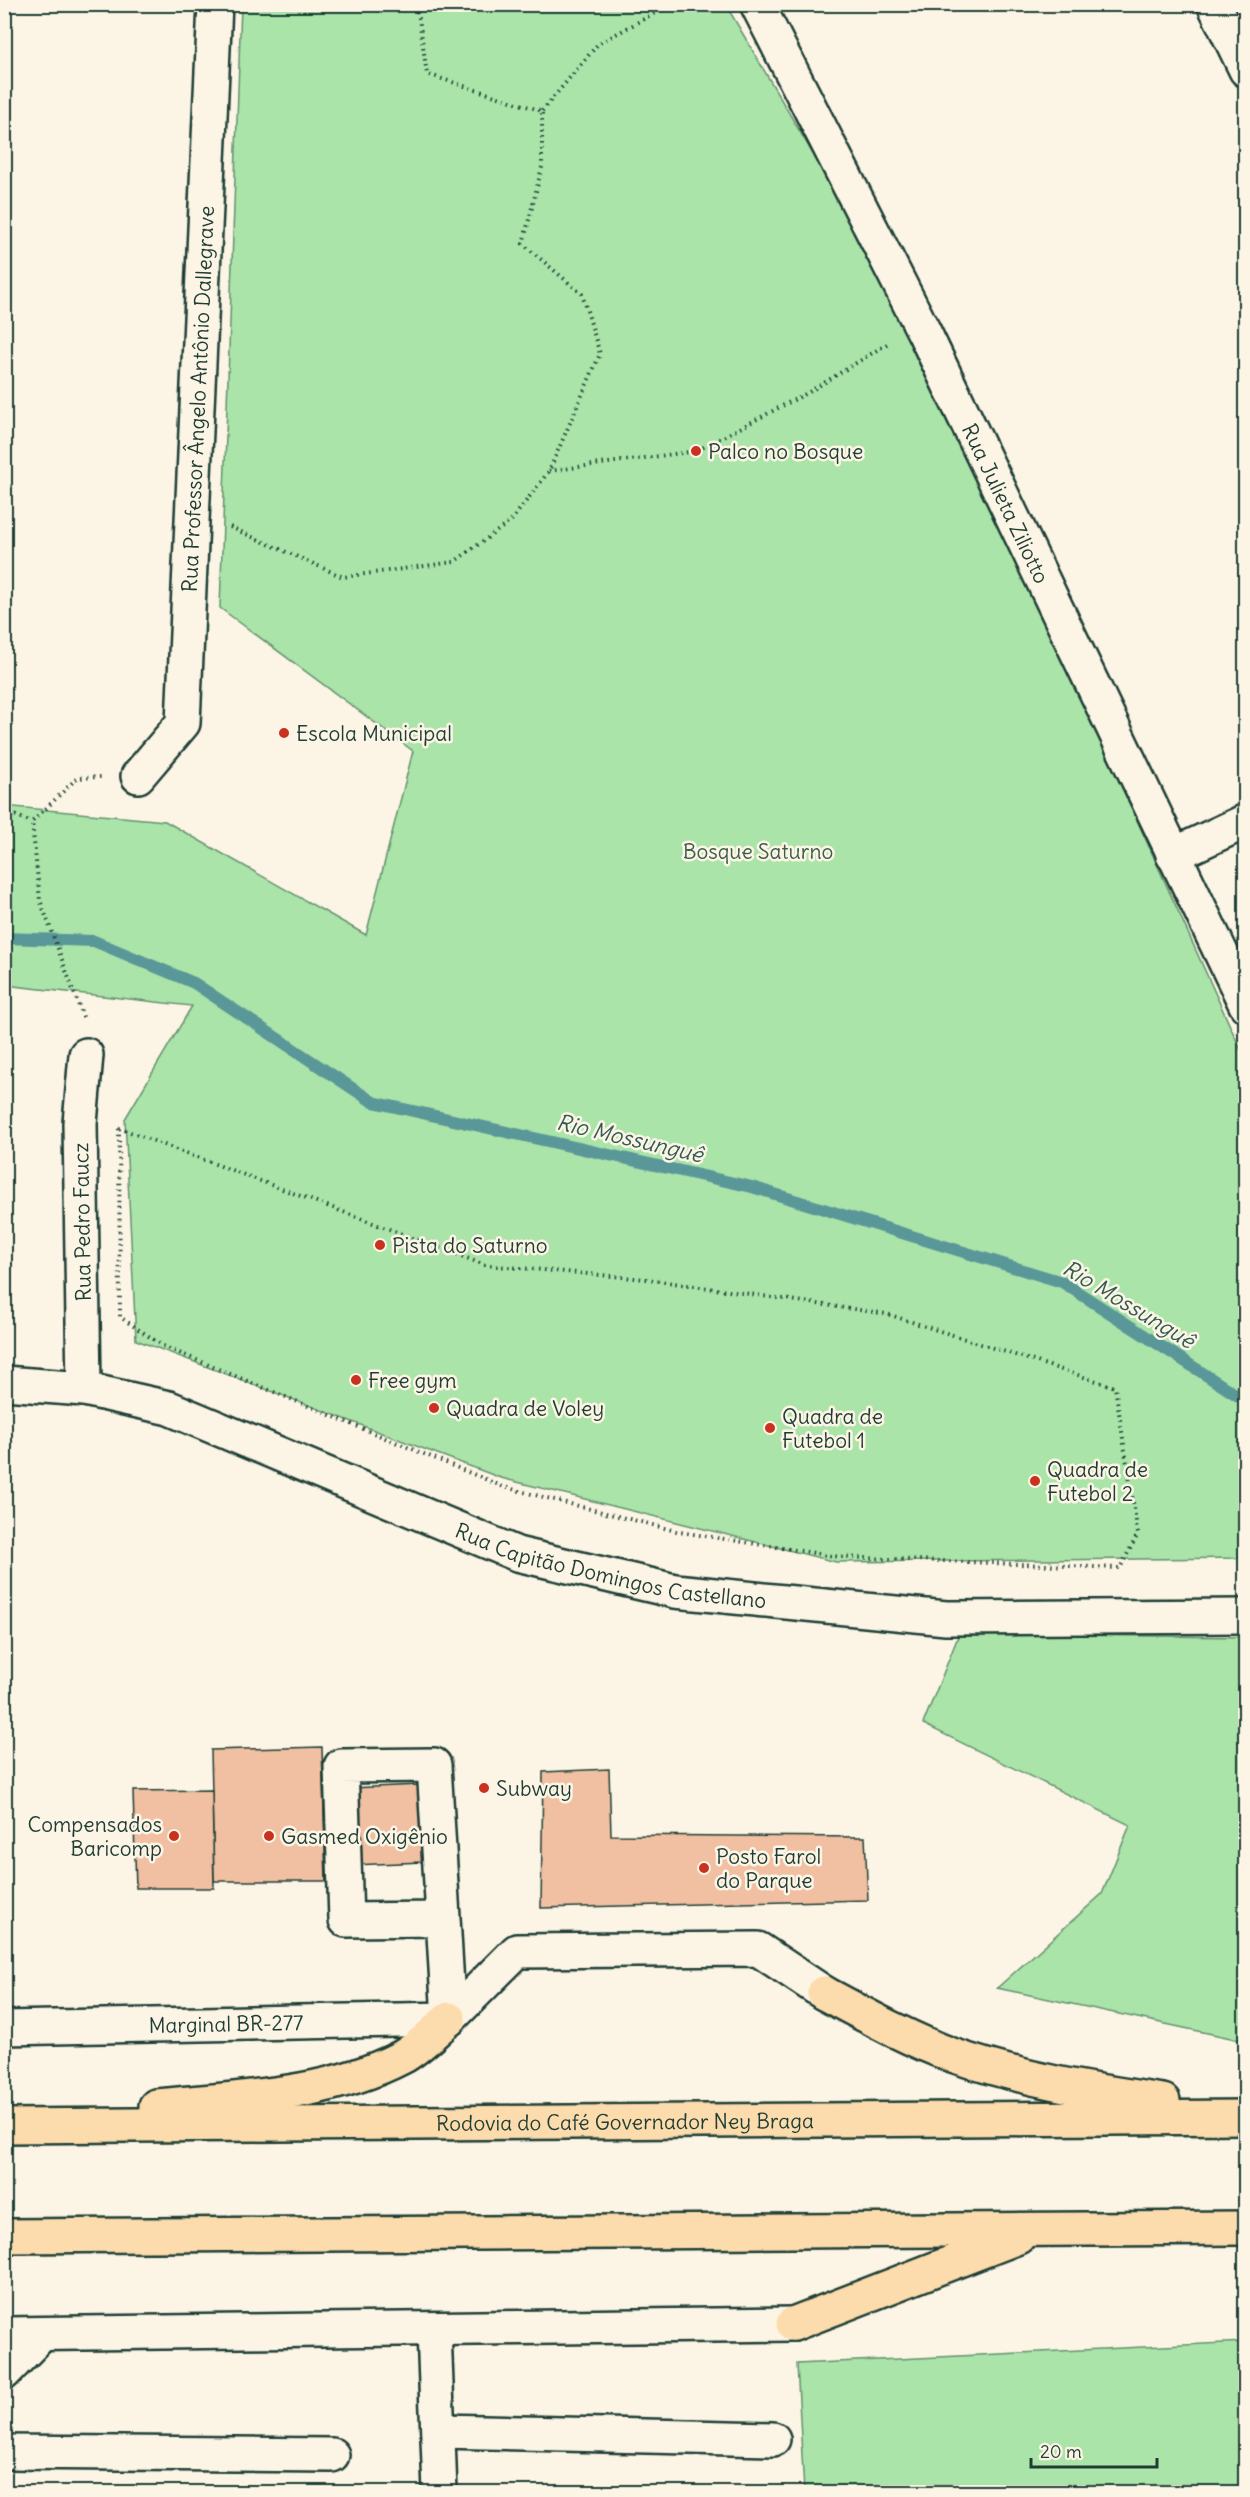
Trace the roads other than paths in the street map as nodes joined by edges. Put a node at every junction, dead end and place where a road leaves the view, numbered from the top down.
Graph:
1 (214, 4) edge
2 (757, 4) edge
3 (1214, 4) edge
4 (1245, 70) edge
5 (138, 776) road end
6 (1245, 821) edge
7 (1173, 855) junction
8 (1245, 1005) edge
9 (86, 1055) dead end
10 (4, 1383) edge
11 (84, 1389) junction
12 (1245, 1616) edge
13 (442, 1919) junction
14 (824, 1993) joint
15 (449, 2019) junction
16 (4, 2028) edge
17 (1245, 2115) edge
18 (4, 2121) edge
19 (4, 2126) edge
20 (1245, 2228) edge
21 (1039, 2229) junction
22 (4, 2236) edge
23 (793, 2324) joint
24 (434, 2330) junction
25 (4, 2334) edge
26 (41, 2335) junction
27 (4, 2373) edge
28 (439, 2431) junction
29 (773, 2439) dead end
30 (4, 2452) edge
31 (332, 2455) dead end
32 (440, 2493) edge

1 - 5 street, Rua Professor Ângelo Antônio Dallegrave
2 - 7 street, Rua Julieta Ziliotto
3 - 4 street
6 - 7 street
7 - 8 street, Rua Julieta Ziliotto
9 - 11 street, Rua Pedro Faucz
10 - 11 street, Rua Capitão Domingos Castellano
11 - 12 street, Rua Capitão Domingos Castellano
13 - 13 street
13 - 15 street
14 - 15 street
14 - 17 highway
15 - 16 street, Marginal BR-277
15 - 18 highway
17 - 19 highway, Rodovia do Café Governador Ney Braga
20 - 21 highway
21 - 22 highway
21 - 23 highway
23 - 24 street
24 - 26 street
24 - 28 street
25 - 26 street
26 - 27 street
28 - 29 street
28 - 32 street
30 - 31 street

